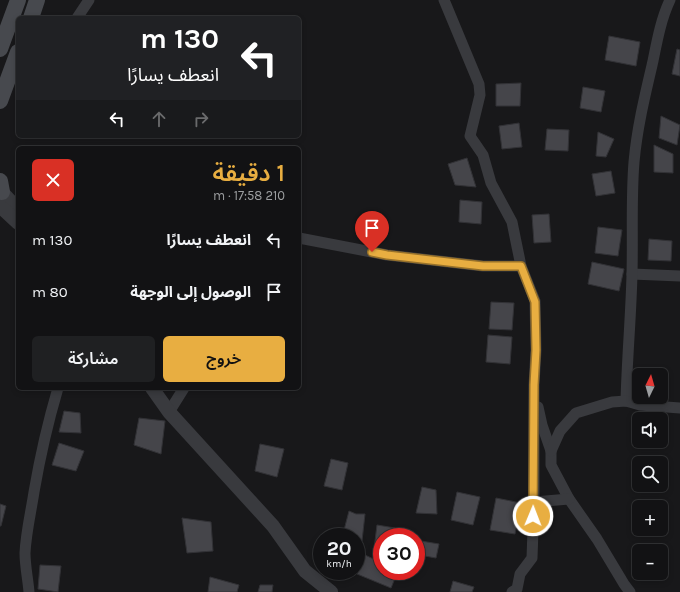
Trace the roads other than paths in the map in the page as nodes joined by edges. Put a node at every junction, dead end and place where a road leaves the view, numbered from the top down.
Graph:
1 (18, 0) edge
2 (37, 0) edge
3 (89, 0) edge
4 (444, 0) edge
5 (670, 0) edge
6 (32, 16) edge
7 (78, 16) edge
8 (0, 49) edge
9 (16, 57) edge
10 (0, 101) edge
11 (0, 192) edge
12 (16, 207) edge
13 (16, 220) edge
14 (301, 238) edge
15 (521, 266) junction
16 (632, 274) junction
17 (680, 276) edge
18 (534, 385) junction
19 (57, 390) edge
20 (154, 390) edge
21 (183, 390) edge
22 (626, 401) junction
23 (680, 408) edge
24 (170, 412) junction
25 (551, 451) junction
26 (569, 499) junction
27 (534, 502) junction
28 (29, 592) edge
29 (331, 592) edge
30 (512, 592) edge
31 (630, 592) edge

1 - 8 main road
2 - 6 main road
3 - 7 street
4 - 15 street
5 - 16 street
9 - 10 main road
11 - 12 street
11 - 13 street
14 - 15 street
15 - 18 street
16 - 17 street
16 - 22 street
18 - 25 street
18 - 27 street
19 - 28 street
20 - 24 street
21 - 24 street
22 - 23 street
22 - 25 street
24 - 29 street
25 - 26 street
26 - 27 street
26 - 31 street
27 - 30 street

